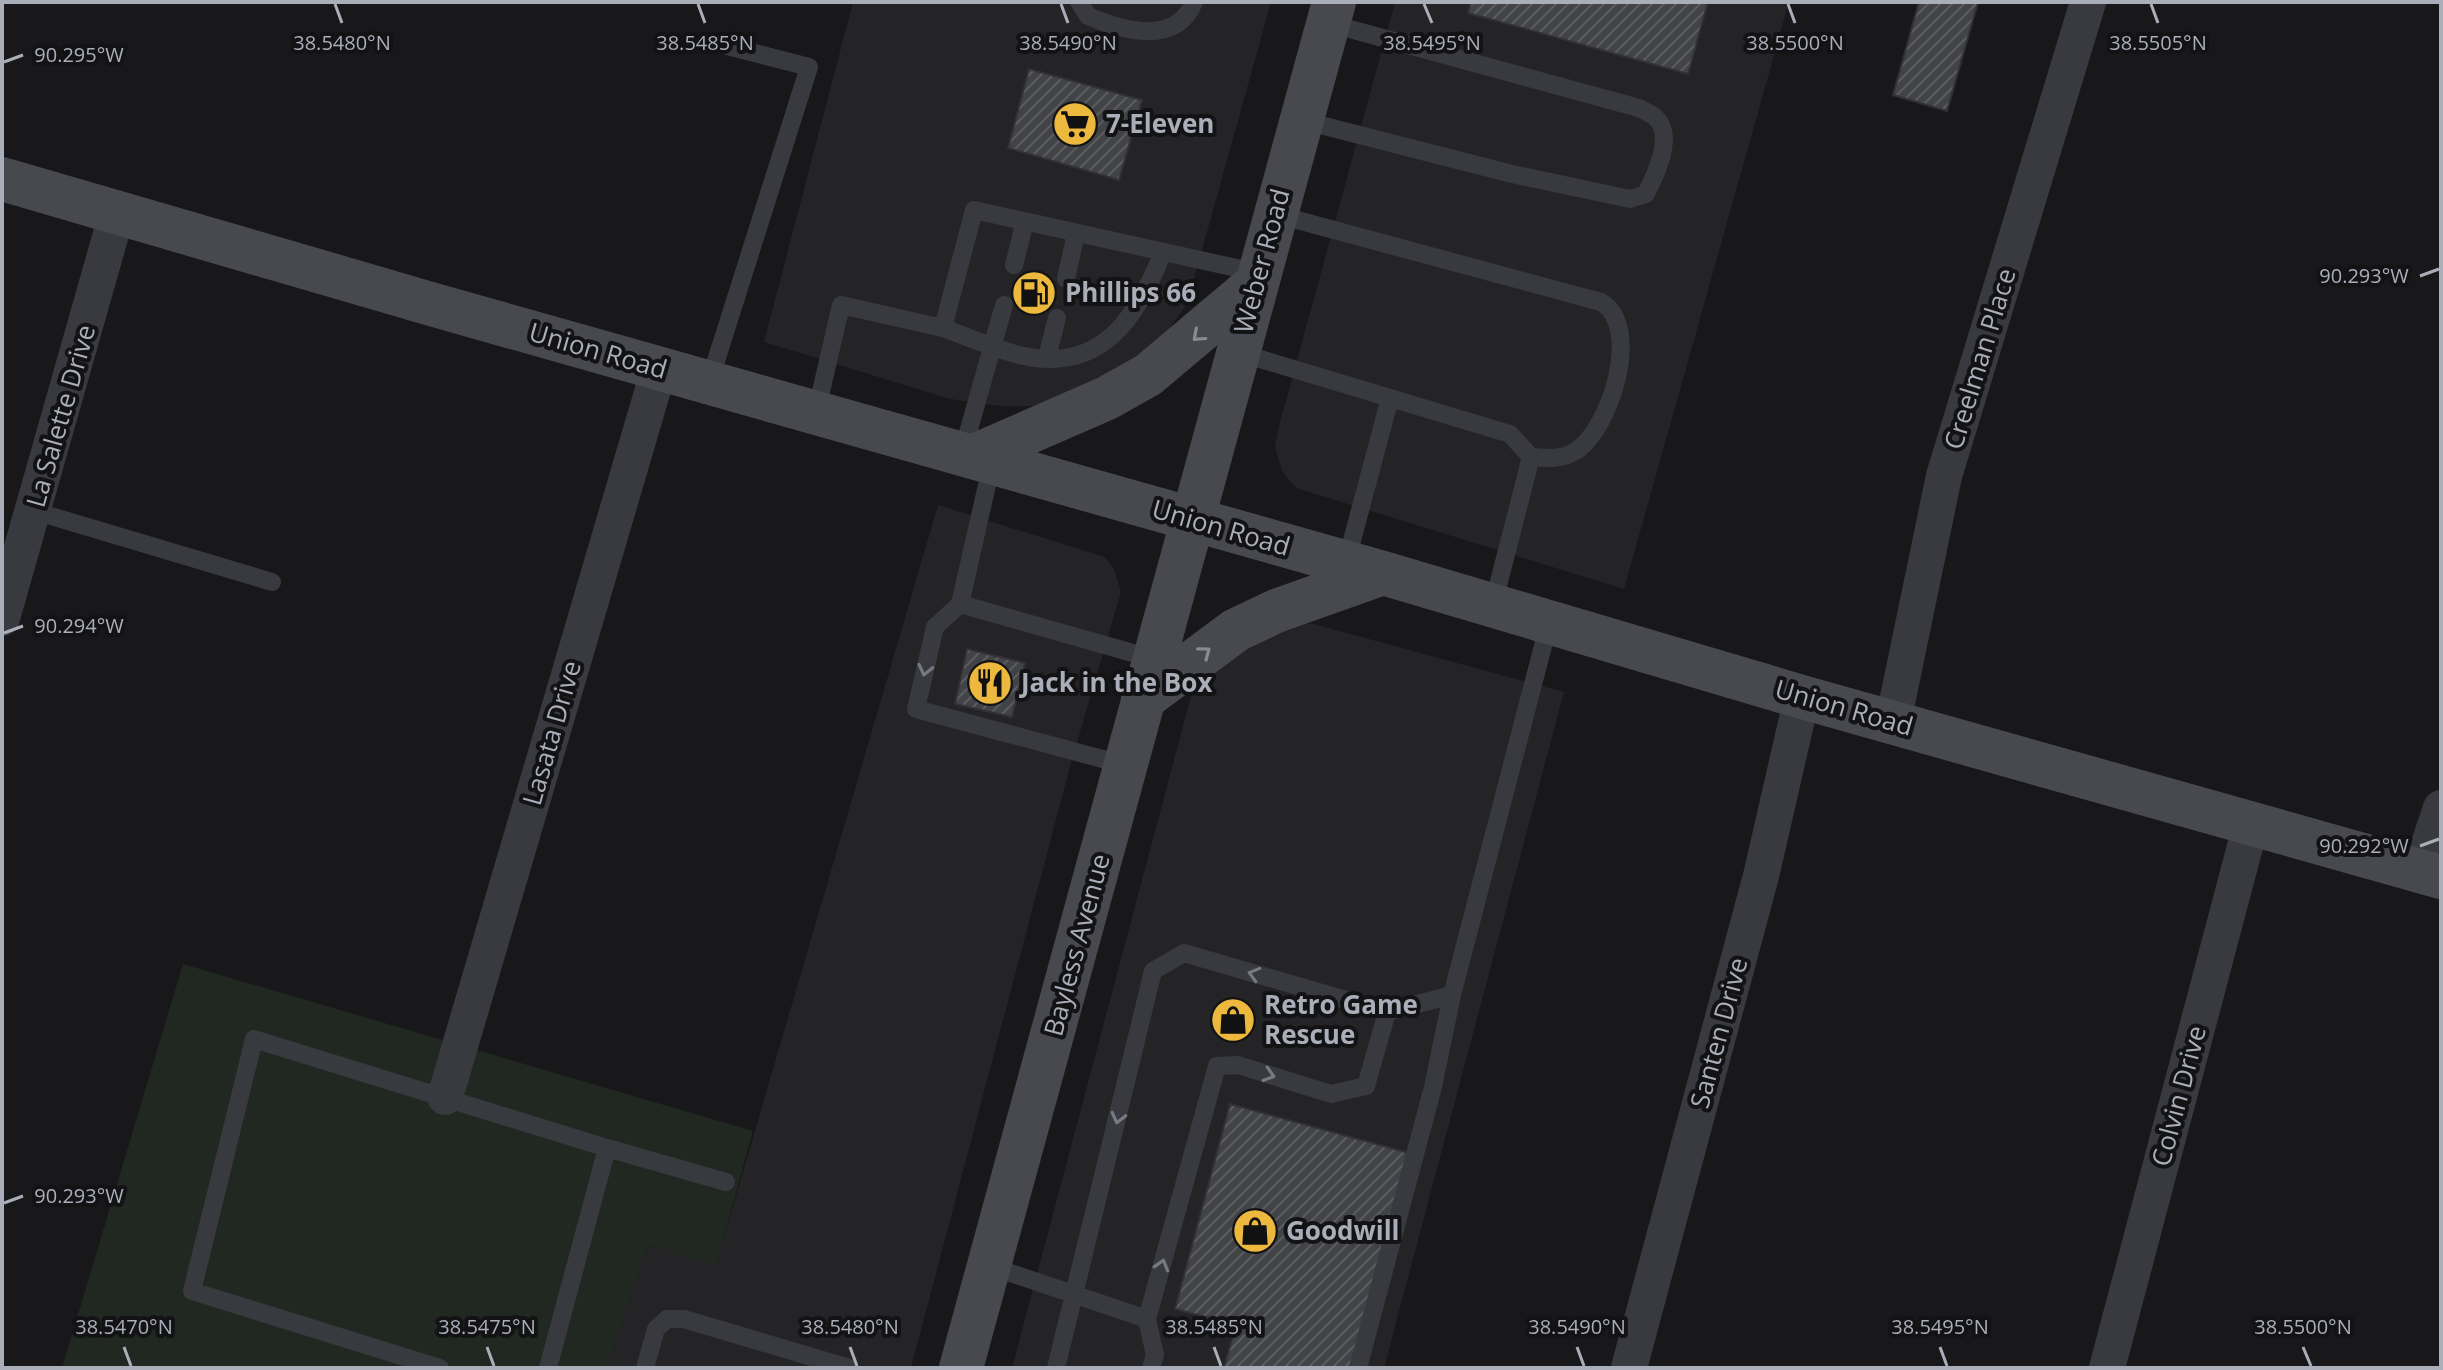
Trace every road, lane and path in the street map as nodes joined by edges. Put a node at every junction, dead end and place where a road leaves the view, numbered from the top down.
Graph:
1 (1079, 2) edge
2 (1194, 2) edge
3 (2088, 2) edge
4 (1331, 13) edge
5 (720, 44) dead end
6 (1301, 120) junction
7 (2, 179) edge
8 (117, 213) junction
9 (1275, 214) junction
10 (1025, 221) junction
11 (1076, 233) junction
12 (1163, 252) junction
13 (1014, 265) dead end
14 (1066, 279) dead end
15 (1257, 279) junction
16 (1004, 305) dead end
17 (1057, 318) dead end
18 (943, 328) junction
19 (994, 346) junction
20 (1237, 352) junction
21 (1047, 357) junction
22 (659, 369) junction
23 (709, 383) junction
24 (1390, 398) junction
25 (816, 413) junction
26 (1531, 457) junction
27 (975, 458) junction
28 (34, 511) junction
29 (1191, 521) junction
30 (1364, 568) junction
31 (272, 582) dead end
32 (960, 604) junction
33 (1493, 606) junction
34 (2, 618) edge
35 (1549, 623) junction
36 (1148, 679) junction
37 (1802, 697) junction
38 (1893, 722) junction
39 (1125, 765) junction
40 (2441, 808) edge
41 (2251, 824) junction
42 (2430, 874) edge
43 (1452, 995) junction
44 (1387, 1012) junction
45 (445, 1097) junction
46 (607, 1148) junction
47 (726, 1182) dead end
48 (990, 1266) junction
49 (1075, 1292) junction
50 (1147, 1319) junction
51 (440, 1368) edge
52 (548, 1368) edge
53 (645, 1368) edge
54 (849, 1368) edge
55 (961, 1368) edge
56 (1056, 1368) edge
57 (1151, 1368) edge
58 (1358, 1368) edge
59 (1629, 1368) edge
60 (2107, 1368) edge

1 - 2 lane
3 - 38 street, Creelman Place
4 - 6 main road, Weber Road
4 - 6 lane
5 - 23 lane
6 - 9 main road, Weber Road
7 - 8 main road, Union Road
8 - 22 main road, Union Road
8 - 28 street, La Salette Drive
9 - 15 main road, Weber Road
9 - 26 lane
10 - 11 lane
10 - 13 lane
10 - 18 lane
11 - 12 lane
11 - 14 lane
12 - 15 lane
12 - 21 lane
15 - 20 main road, Weber Road
15 -> 27 main road
16 - 19 lane
17 - 21 lane
18 - 19 lane
18 - 25 lane
19 - 21 lane
19 - 27 lane
20 - 24 lane
20 - 29 main road, Weber Road
22 - 23 main road, Union Road
22 - 45 street, Lasata Drive
23 - 25 main road, Union Road
24 - 26 lane
24 - 30 lane
25 - 27 main road, Union Road
26 - 33 lane
27 - 29 main road, Union Road
27 - 32 lane
28 - 31 lane
28 - 34 street, La Salette Drive
29 - 30 main road, Union Road
29 - 36 main road, Bayless Avenue
30 - 33 main road, Union Road
36 -> 30 main road
32 - 36 lane
32 -> 39 lane
33 - 35 main road, Union Road
35 - 37 main road, Union Road
35 - 43 lane
36 - 39 main road, Bayless Avenue
37 - 38 main road, Union Road
37 - 59 street, Santen Drive
38 - 41 main road, Union Road
39 - 48 main road, Bayless Avenue
40 - 42 street
41 - 42 main road, Union Road
41 - 60 street, Colvin Drive
43 - 44 lane
43 - 58 lane
44 -> 49 lane
50 -> 44 lane
45 - 46 lane
45 - 51 lane
46 - 47 lane
46 - 52 lane
48 - 49 lane
48 - 55 main road, Bayless Avenue
49 - 50 lane
49 - 56 lane
50 - 57 lane
53 - 54 lane

